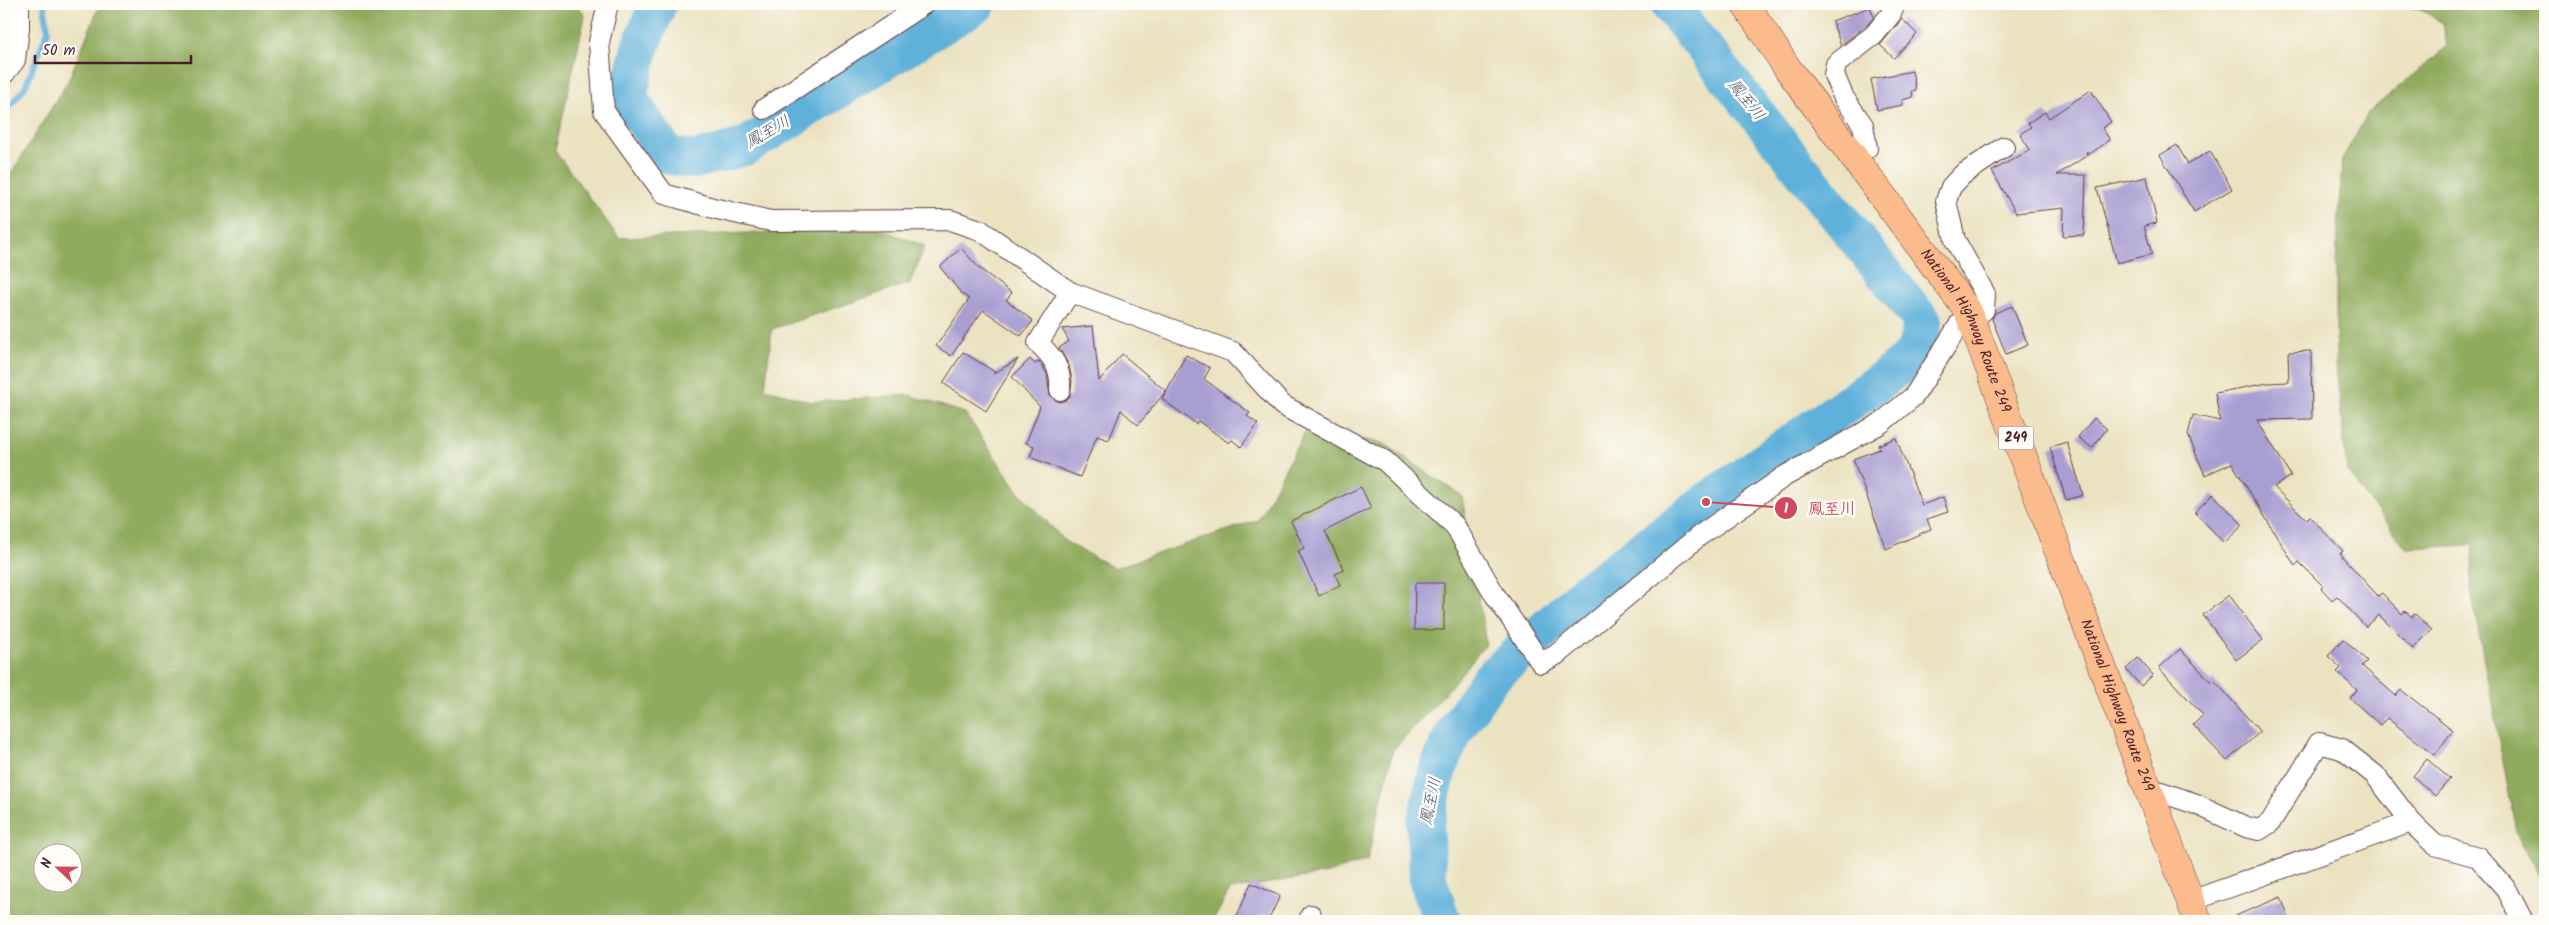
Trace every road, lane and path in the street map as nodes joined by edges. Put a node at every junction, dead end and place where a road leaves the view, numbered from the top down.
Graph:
1 (19, 4) edge
2 (608, 4) edge
3 (924, 4) edge
4 (1745, 4) edge
5 (1895, 4) edge
6 (4, 74) edge
7 (764, 109) dead end
8 (2004, 147) dead end
9 (1853, 157) junction
10 (1070, 292) junction
11 (1969, 315) junction
12 (1060, 390) dead end
13 (2146, 788) junction
14 (2411, 822) junction
15 (2195, 911) edge
16 (2523, 921) edge

1 - 6 street
2 - 10 street
3 - 7 street
4 - 9 highway, National Highway Route 249 / 249
5 - 9 street
8 - 11 street
9 - 11 highway, National Highway Route 249 / 249
10 - 11 street
10 - 12 street
11 - 13 highway, National Highway Route 249 / 249
13 - 14 street
13 - 15 highway, National Highway Route 249 / 249
14 - 15 street
14 - 16 street

